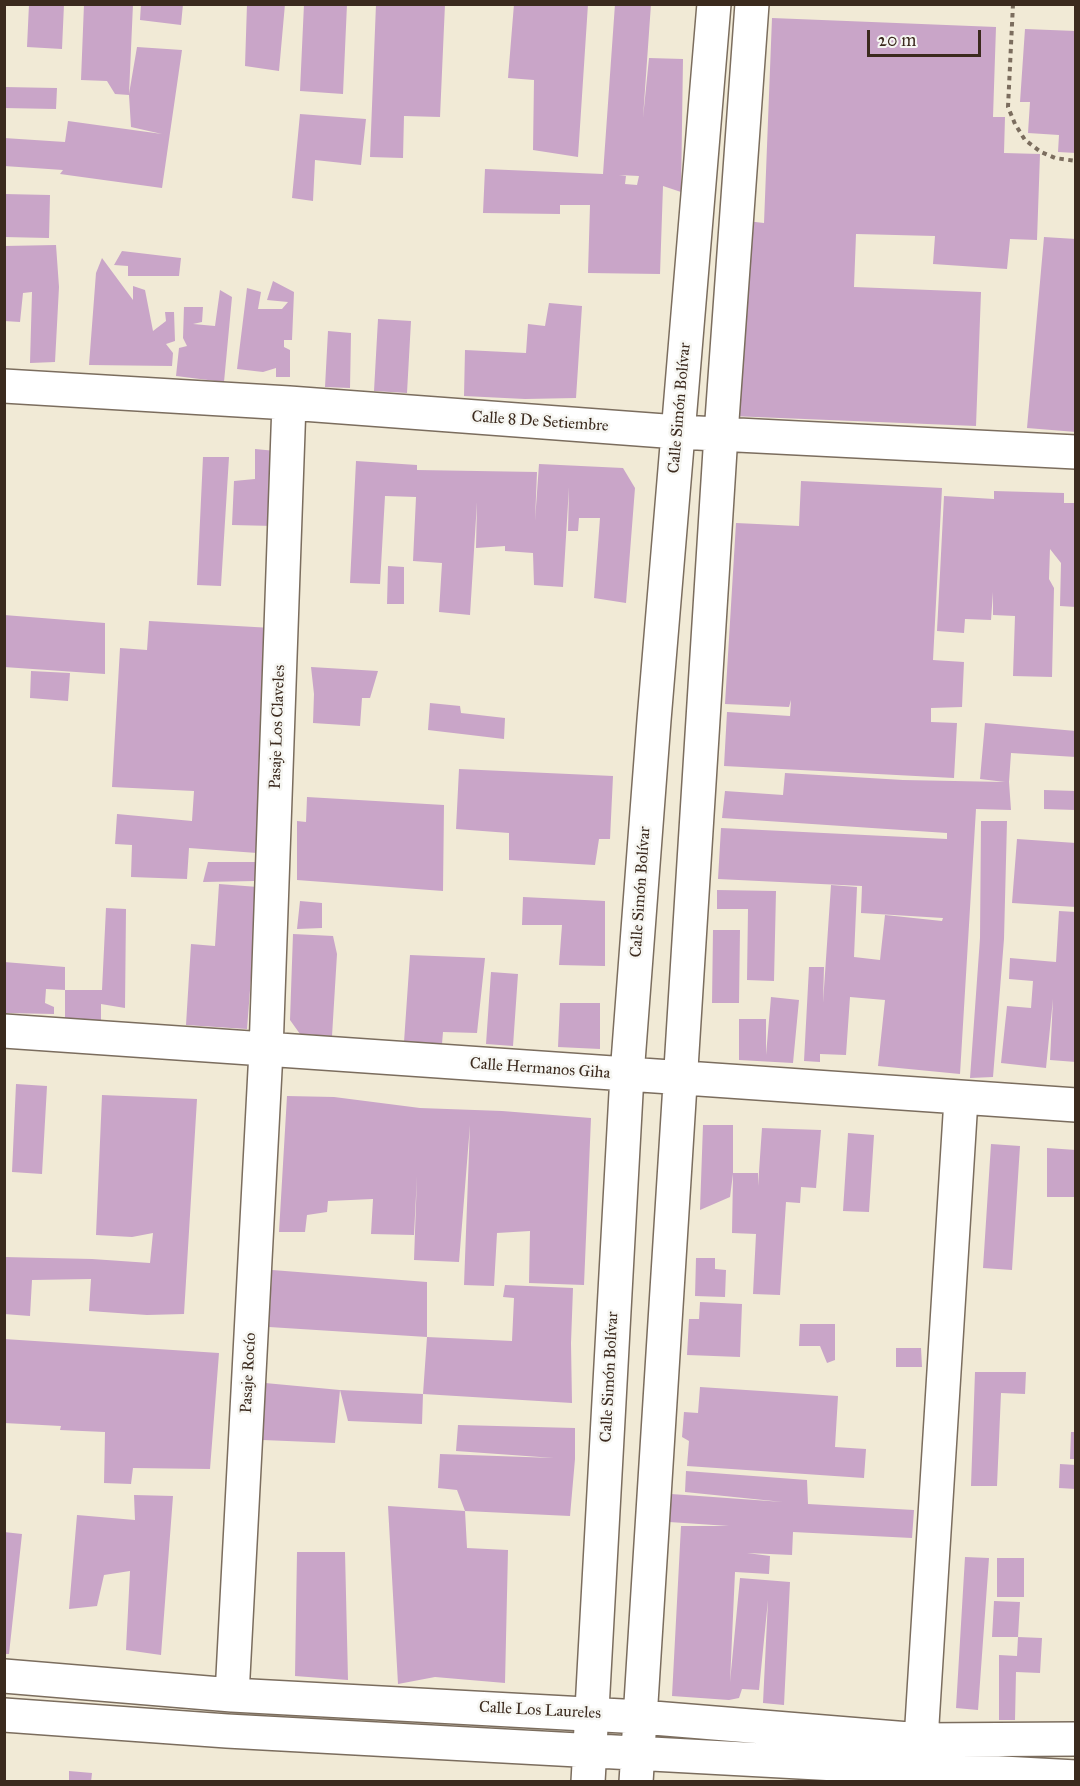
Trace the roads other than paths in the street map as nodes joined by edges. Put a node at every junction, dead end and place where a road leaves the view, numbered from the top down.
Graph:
1 (714, 4) edge
2 (752, 4) edge
3 (4, 386) edge
4 (289, 403) junction
5 (678, 432) junction
6 (721, 434) junction
7 (1076, 452) edge
8 (4, 1031) edge
9 (266, 1051) junction
10 (627, 1075) junction
11 (681, 1078) junction
12 (961, 1099) junction
13 (1076, 1106) edge
14 (4, 1676) edge
15 (232, 1695) junction
16 (592, 1713) junction
17 (4, 1715) edge
18 (640, 1717) junction
19 (1076, 1739) edge
20 (921, 1740) junction
21 (589, 1766) edge
22 (637, 1768) edge
23 (1076, 1776) edge

1 - 5 street, Calle Simón Bolívar
2 - 6 street
3 - 4 street, Calle 8 De Setiembre
4 - 5 street, Calle 8 De Setiembre
4 - 9 street, Pasaje Los Claveles
5 - 6 street, Calle 8 De Setiembre
5 - 10 street, Calle Simón Bolívar
6 - 7 street, Calle 8 De Setiembre
6 - 11 street
8 - 9 street, Calle Hermanos Giha
9 - 10 street, Calle Hermanos Giha
9 - 15 street, Pasaje Rocío
10 - 11 street, Calle Hermanos Giha
10 - 16 street, Calle Simón Bolívar
11 - 12 street, Calle Hermanos Giha
11 - 18 street
12 - 13 street, Calle Hermanos Giha
12 - 20 street
14 - 15 street, Calle Los Laureles
15 - 16 street, Calle Los Laureles
16 - 18 street, Calle Los Laureles
16 - 21 street, Calle Simón Bolívar
17 - 21 street
18 - 20 street, Calle Los Laureles
18 - 22 street
19 - 20 street, Calle Los Laureles
21 - 22 street
22 - 23 street

